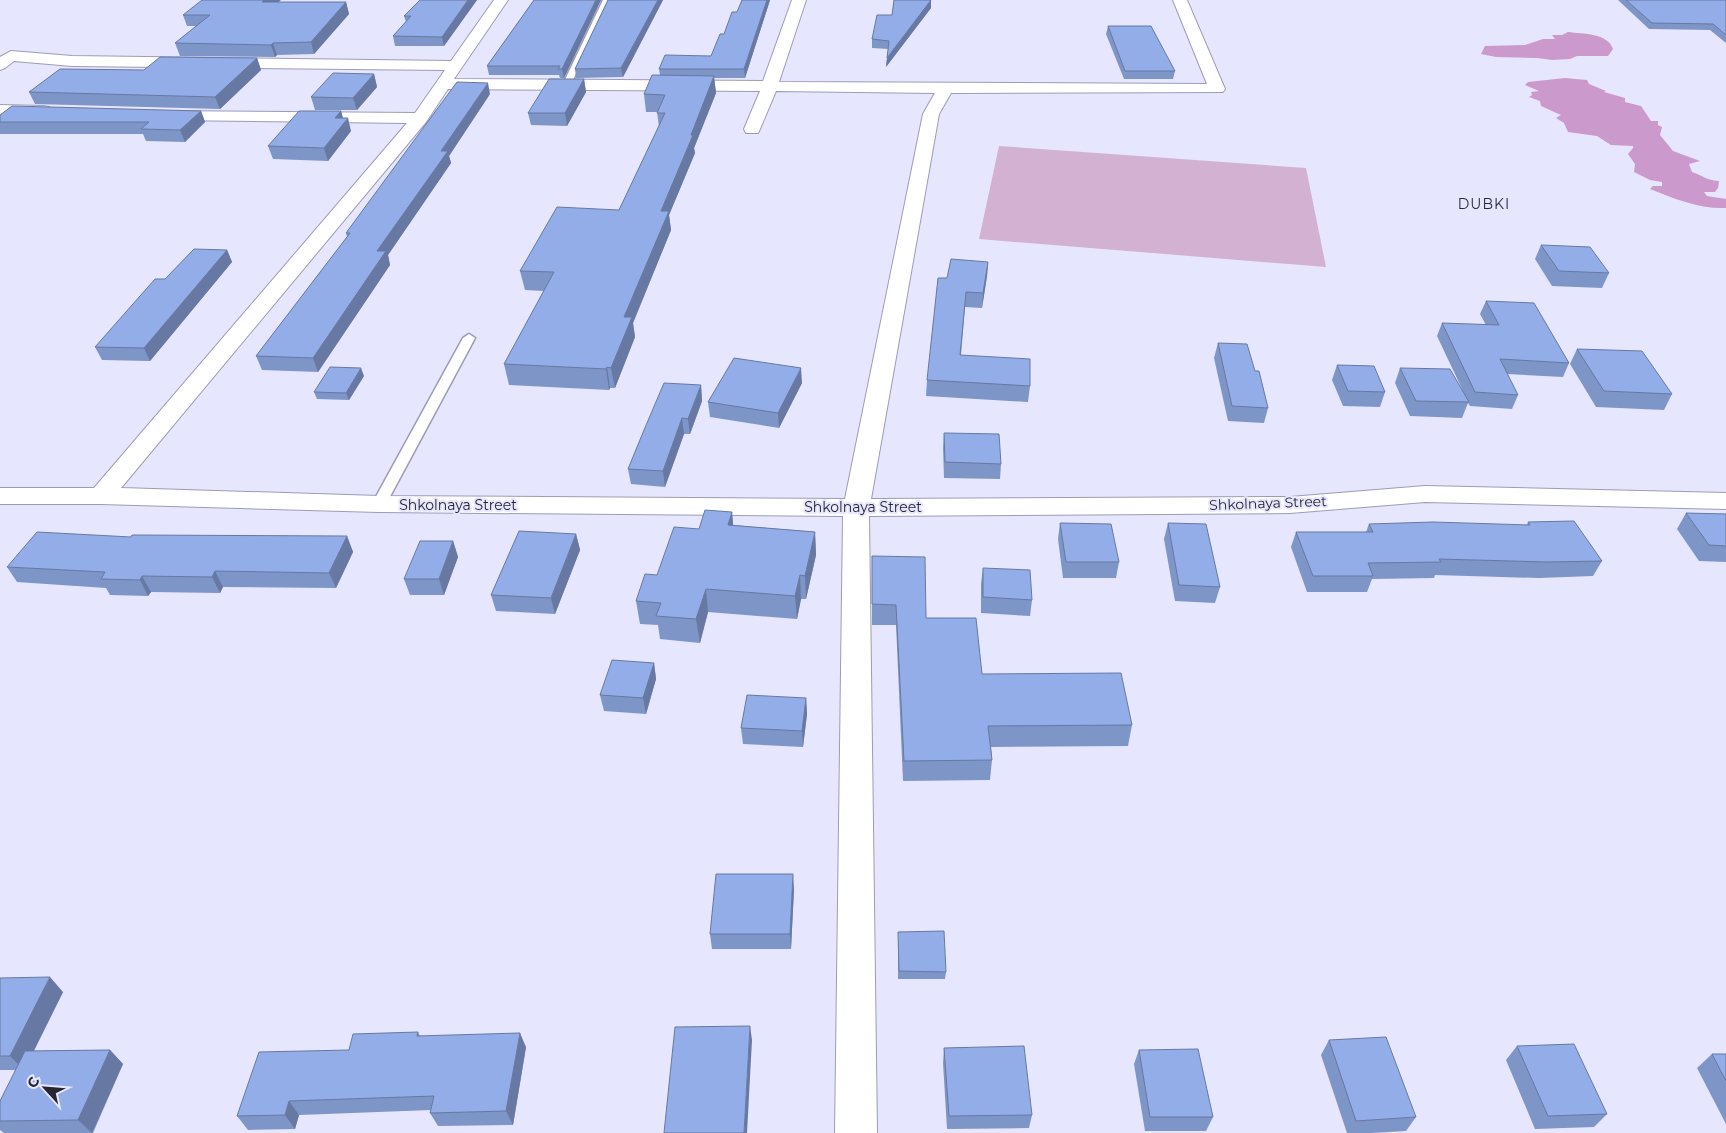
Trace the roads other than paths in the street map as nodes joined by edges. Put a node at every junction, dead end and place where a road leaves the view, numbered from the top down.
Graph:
1 (501, 0) edge
2 (607, 0) edge
3 (799, 0) edge
4 (1180, 0) edge
5 (0, 65) edge
6 (457, 66) junction
7 (445, 84) junction
8 (567, 84) junction
9 (770, 85) junction
10 (945, 89) junction
11 (0, 110) edge
12 (58, 112) edge
13 (154, 115) edge
14 (420, 118) junction
15 (752, 129) dead end
16 (469, 338) dead end
17 (0, 496) edge
18 (101, 496) junction
19 (1726, 501) edge
20 (380, 504) junction
21 (856, 508) junction
22 (856, 1133) edge

1 - 6 street
2 - 8 lane
3 - 9 street
4 - 10 street
5 - 6 street
6 - 7 street
7 - 8 street
7 - 14 street
8 - 9 street
9 - 10 street
9 - 15 street
10 - 21 street
11 - 12 street
13 - 14 street
14 - 18 street
16 - 20 lane
17 - 18 street, Shkolnaya Street
18 - 20 street, Shkolnaya Street
19 - 21 street, Shkolnaya Street
20 - 21 street, Shkolnaya Street
21 - 22 street

